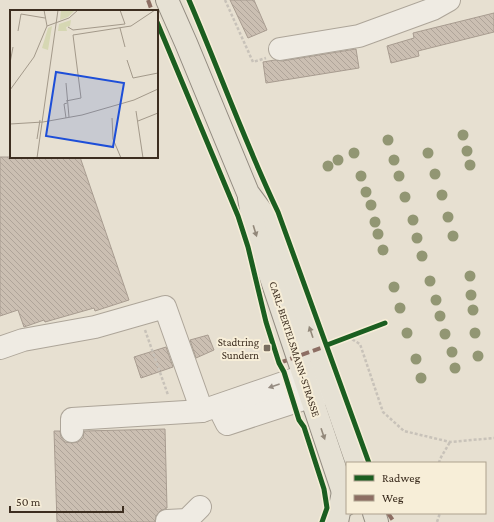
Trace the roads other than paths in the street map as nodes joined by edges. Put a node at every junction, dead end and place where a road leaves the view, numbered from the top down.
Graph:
1 (167, 0) edge
2 (449, 0) edge
3 (280, 49) road end
4 (248, 193) junction
5 (0, 348) edge
6 (324, 369) junction
7 (303, 376) junction
8 (332, 390) junction
9 (310, 397) junction
10 (216, 414) junction
11 (72, 425) dead end
12 (357, 462) edge
13 (345, 498) edge
14 (200, 507) dead end
15 (167, 521) dead end
16 (337, 522) edge

1 - 4 main road, CARL-BERTELSMANN-STRASSE
2 - 3 street
6 -> 4 main road, CARL-BERTELSMANN-STRASSE
4 -> 7 main road, CARL-BERTELSMANN-STRASSE
5 - 10 street
6 - 7 street
6 - 8 main road, CARL-BERTELSMANN-STRASSE
7 - 9 main road, CARL-BERTELSMANN-STRASSE
7 -> 10 street
8 - 9 street
8 - 12 main road, CARL-BERTELSMANN-STRASSE
9 - 10 street
9 -> 13 main road, CARL-BERTELSMANN-STRASSE
10 - 11 street
13 - 16 main road
14 - 15 street

